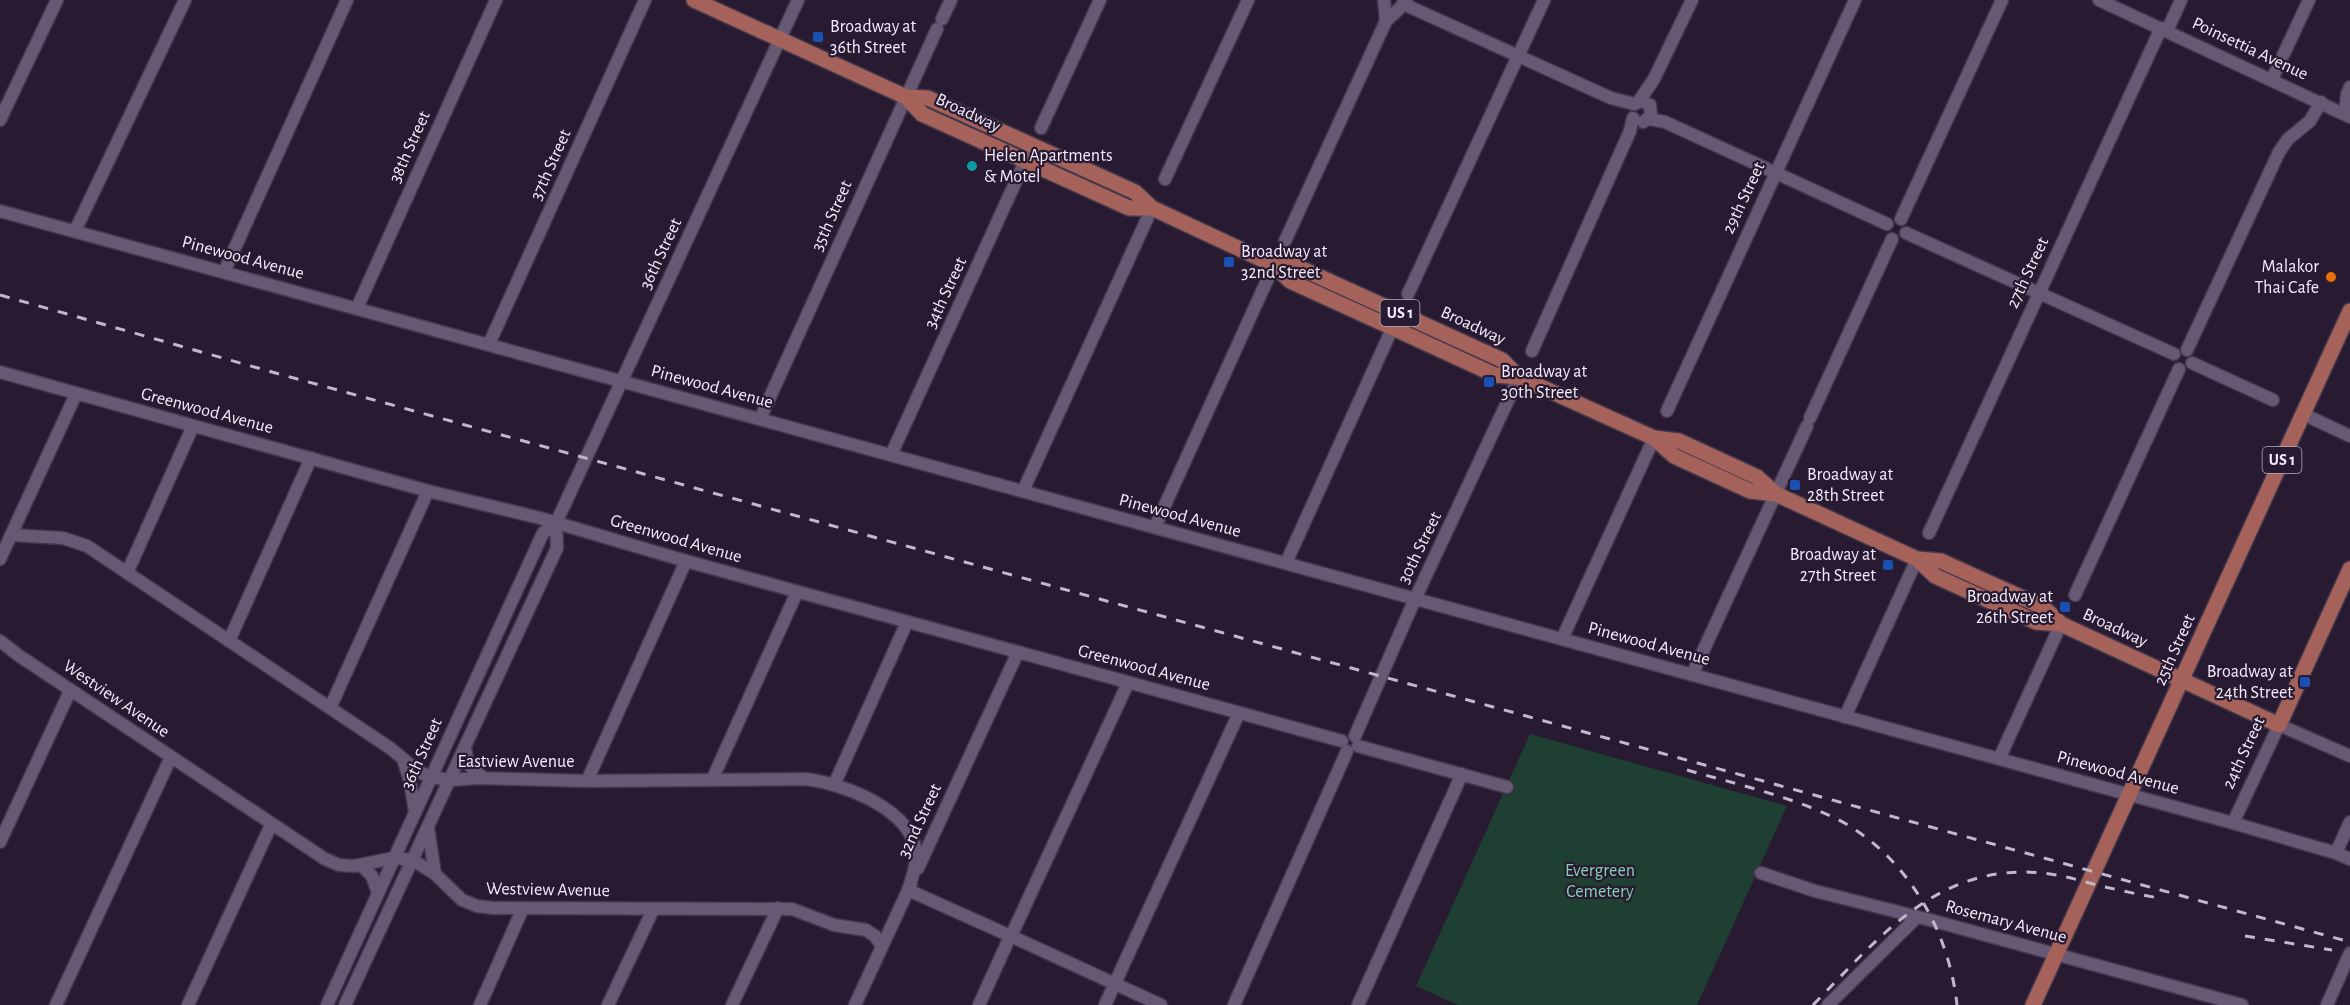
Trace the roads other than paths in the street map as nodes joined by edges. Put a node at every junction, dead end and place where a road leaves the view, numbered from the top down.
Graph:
1 (57, 0) edge
2 (185, 0) edge
3 (347, 0) edge
4 (496, 0) edge
5 (645, 0) edge
6 (694, 0) edge
7 (798, 0) edge
8 (951, 0) edge
9 (1100, 0) edge
10 (1248, 0) edge
11 (1545, 0) edge
12 (1692, 0) edge
13 (1855, 0) edge
14 (2002, 0) edge
15 (2099, 0) edge
16 (2181, 0) edge
17 (2309, 0) edge
18 (1398, 5) edge
19 (2164, 30) junction
20 (780, 39) junction
21 (1519, 56) junction
22 (2272, 79) junction
23 (2350, 87) edge
24 (906, 97) junction
25 (2321, 102) junction
26 (1641, 112) junction
27 (2349, 114) edge
28 (0, 120) edge
29 (1041, 128) dead end
30 (1032, 146) junction
31 (1026, 160) junction
32 (1775, 173) junction
33 (1165, 179) dead end
34 (1152, 208) junction
35 (0, 211) edge
36 (1901, 219) junction
37 (1887, 224) junction
38 (75, 231) junction
39 (1906, 233) junction
40 (1892, 239) junction
41 (1284, 241) dead end
42 (1274, 265) junction
43 (224, 272) junction
44 (1408, 294) dead end
45 (2039, 294) junction
46 (357, 308) junction
47 (2350, 310) edge
48 (1399, 313) junction
49 (1393, 328) junction
50 (489, 344) junction
51 (2187, 350) junction
52 (1532, 351) dead end
53 (2174, 354) junction
54 (2192, 363) junction
55 (2179, 369) junction
56 (0, 372) edge
57 (1519, 377) junction
58 (622, 381) junction
59 (76, 394) junction
60 (2273, 400) dead end
61 (1666, 411) dead end
62 (2303, 414) junction
63 (760, 419) junction
64 (194, 426) junction
65 (2350, 436) edge
66 (1654, 438) junction
67 (891, 455) junction
68 (311, 458) junction
69 (428, 491) junction
70 (1023, 491) junction
71 (1776, 494) junction
72 (556, 523) junction
73 (1155, 527) junction
74 (1929, 534) dead end
75 (11, 535) junction
76 (0, 559) edge
77 (1917, 559) junction
78 (686, 561) junction
79 (1286, 563) junction
80 (2350, 569) edge
81 (127, 573) junction
82 (797, 592) junction
83 (2075, 595) dead end
84 (1416, 599) junction
85 (907, 622) junction
86 (2061, 624) junction
87 (1562, 639) junction
88 (229, 640) junction
89 (0, 641) edge
90 (1018, 652) junction
91 (1692, 675) junction
92 (2183, 680) junction
93 (1128, 683) junction
94 (70, 691) junction
95 (330, 708) junction
96 (1239, 713) junction
97 (1845, 717) junction
98 (2279, 725) junction
99 (1350, 743) junction
100 (465, 748) junction
101 (2350, 756) edge
102 (171, 757) junction
103 (402, 758) junction
104 (1999, 759) junction
105 (1462, 774) junction
106 (431, 777) junction
107 (483, 778) junction
108 (450, 780) junction
109 (712, 780) junction
110 (587, 781) junction
111 (834, 785) junction
112 (1507, 787) dead end
113 (2130, 795) junction
114 (416, 812) junction
115 (2350, 822) edge
116 (2233, 824) junction
117 (271, 825) junction
118 (429, 828) junction
119 (0, 842) edge
120 (2336, 853) junction
121 (394, 858) junction
122 (2350, 859) edge
123 (413, 860) junction
124 (362, 866) junction
125 (1761, 873) dead end
126 (435, 874) junction
127 (908, 890) junction
128 (378, 893) junction
129 (524, 908) junction
130 (778, 908) junction
131 (653, 910) junction
132 (1916, 918) junction
133 (1011, 936) junction
134 (882, 946) junction
135 (2350, 953) edge
136 (2057, 954) junction
137 (1114, 984) junction
138 (56, 1005) edge
139 (188, 1005) edge
140 (327, 1005) edge
141 (345, 1005) edge
142 (480, 1005) edge
143 (608, 1005) edge
144 (732, 1005) edge
145 (855, 1005) edge
146 (979, 1005) edge
147 (1105, 1005) edge
148 (1161, 1005) edge
149 (1234, 1005) edge
150 (1358, 1005) edge
151 (1828, 1005) edge
152 (2033, 1005) edge
153 (2241, 1005) edge
154 (2327, 1005) edge

1 - 28 street
2 - 38 street
3 - 43 street
4 - 46 street, 38th Street
5 - 50 street, 37th Street
6 - 20 main road, Broadway / US 1
7 - 20 street, 36th Street
8 - 24 street, 35th Street
9 - 29 street
10 - 33 street
11 - 21 street
12 - 26 street
13 - 32 street, 29th Street
14 - 36 street
15 - 19 street, Poinsettia Avenue
16 - 19 street, 27th Street
17 - 22 street
18 - 21 street
18 - 41 street
19 - 22 street, Poinsettia Avenue
19 - 45 street, 27th Street
20 - 24 main road, Broadway / US 1
20 - 58 street, 36th Street
21 - 26 street
21 - 44 street
22 - 25 street, Poinsettia Avenue
23 - 27 street
24 - 30 main road, Broadway / US 1
24 - 31 main road, Broadway / US 1
24 - 63 street, 35th Street
25 - 27 street, Poinsettia Avenue
25 - 51 street
26 - 32 street
26 - 52 street
30 - 31 street, 34th Street
30 - 34 main road, Broadway / US 1
31 - 34 main road, Broadway / US 1
31 - 67 street, 34th Street
32 - 37 street
32 - 61 street, 29th Street
34 - 42 main road, Broadway / US 1
34 - 70 street
35 - 38 street, Pinewood Avenue
36 - 37 street
36 - 39 street
37 - 40 street
38 - 43 street, Pinewood Avenue
39 - 40 street
39 - 45 street
40 - 71 street
42 - 48 main road, Broadway / US 1
42 - 49 main road, Broadway / US 1
42 - 73 street
43 - 46 street, Pinewood Avenue
45 - 53 street
45 - 74 street, 27th Street
46 - 50 street, Pinewood Avenue
47 - 62 main road, 25th Street / US 1
48 - 49 street
48 - 57 main road, Broadway / US 1
49 - 57 main road, Broadway / US 1
49 - 79 street
50 - 58 street, Pinewood Avenue
51 - 53 street
51 - 54 street
53 - 55 street
54 - 55 street
54 - 60 street
55 - 83 street
56 - 59 street, Greenwood Avenue
57 - 66 main road, Broadway / US 1
57 - 84 street, 30th Street
58 - 63 street, Pinewood Avenue
58 - 72 street, 36th Street
59 - 64 street, Greenwood Avenue
59 - 75 street
62 - 65 street
62 - 92 main road, 25th Street / US 1
63 - 67 street, Pinewood Avenue
64 - 68 street, Greenwood Avenue
64 - 81 street
66 - 71 main road, Broadway / US 1
66 - 87 street
67 - 70 street, Pinewood Avenue
68 - 69 street, Greenwood Avenue
68 - 88 street
69 - 72 street, Greenwood Avenue
69 - 95 street
70 - 73 street, Pinewood Avenue
71 - 77 main road, Broadway / US 1
71 - 91 street
72 - 78 street, Greenwood Avenue
72 - 100 street, 36th Street
72 - 106 street, 36th Street
73 - 79 street, Pinewood Avenue
75 - 76 street
75 - 81 street, Eastview Avenue
77 - 86 main road, Broadway / US 1
77 - 97 street
78 - 82 street, Greenwood Avenue
78 - 110 street
79 - 84 street, Pinewood Avenue
80 - 98 main road, 24th Street
81 - 88 street, Eastview Avenue
82 - 85 street, Greenwood Avenue
82 - 109 street
84 - 87 street, Pinewood Avenue
84 - 99 street, 30th Street
85 - 90 street, Greenwood Avenue
85 - 111 street
86 - 92 main road, Broadway / US 1
86 - 104 street
87 - 91 street, Pinewood Avenue
88 - 95 street, Eastview Avenue
89 - 94 street, Westview Avenue
90 - 93 street, Greenwood Avenue
90 - 127 street, 32nd Street
91 - 97 street, Pinewood Avenue
92 - 98 main road, Broadway / US 1
92 - 113 main road, 25th Street
93 - 96 street, Greenwood Avenue
93 - 133 street
94 - 102 street, Westview Avenue
94 - 119 street
95 - 103 street, Eastview Avenue
96 - 99 street, Greenwood Avenue
96 - 137 street
97 - 104 street, Pinewood Avenue
98 - 101 street, Broadway
98 - 116 street, 24th Street
99 - 105 street, Greenwood Avenue
99 - 149 street, 30th Street
100 - 107 street
100 - 108 street, 36th Street
102 - 117 street, Westview Avenue
102 - 138 street
103 - 106 street, Eastview Avenue
103 - 114 street
104 - 113 street, Pinewood Avenue
105 - 112 street, Greenwood Avenue
105 - 150 street
106 - 108 street, Eastview Avenue
106 - 114 street, 36th Street
107 - 108 street, Eastview Avenue
107 - 110 street, Eastview Avenue
108 - 118 street, 36th Street
109 - 110 street, Eastview Avenue
109 - 111 street, Eastview Avenue
111 - 127 street, Eastview Avenue
113 - 116 street, Pinewood Avenue
113 - 136 main road, 25th Street
114 - 121 street, 36th Street
115 - 120 street
116 - 120 street, Pinewood Avenue
117 - 124 street, Westview Avenue
117 - 139 street
118 - 123 street, 36th Street
118 - 126 street
120 - 122 street, Pinewood Avenue
121 - 123 street, Westview Avenue
121 - 124 street, Westview Avenue
121 - 128 street, 36th Street
123 - 126 street, Westview Avenue
123 - 141 street, 36th Street
124 - 128 street
125 - 132 street, Rosemary Avenue
126 - 129 street, Westview Avenue
127 - 133 street
127 - 134 street, 32nd Street
128 - 140 street, 36th Street
129 - 131 street, Westview Avenue
129 - 142 street
130 - 131 street, Westview Avenue
130 - 134 street, Westview Avenue
130 - 144 street
131 - 143 street
132 - 136 street, Rosemary Avenue
132 - 151 street
133 - 137 street
133 - 146 street
134 - 145 street, 32nd Street
135 - 154 street
136 - 152 main road, 25th Street
136 - 153 street, Rosemary Avenue
137 - 147 street
137 - 148 street

